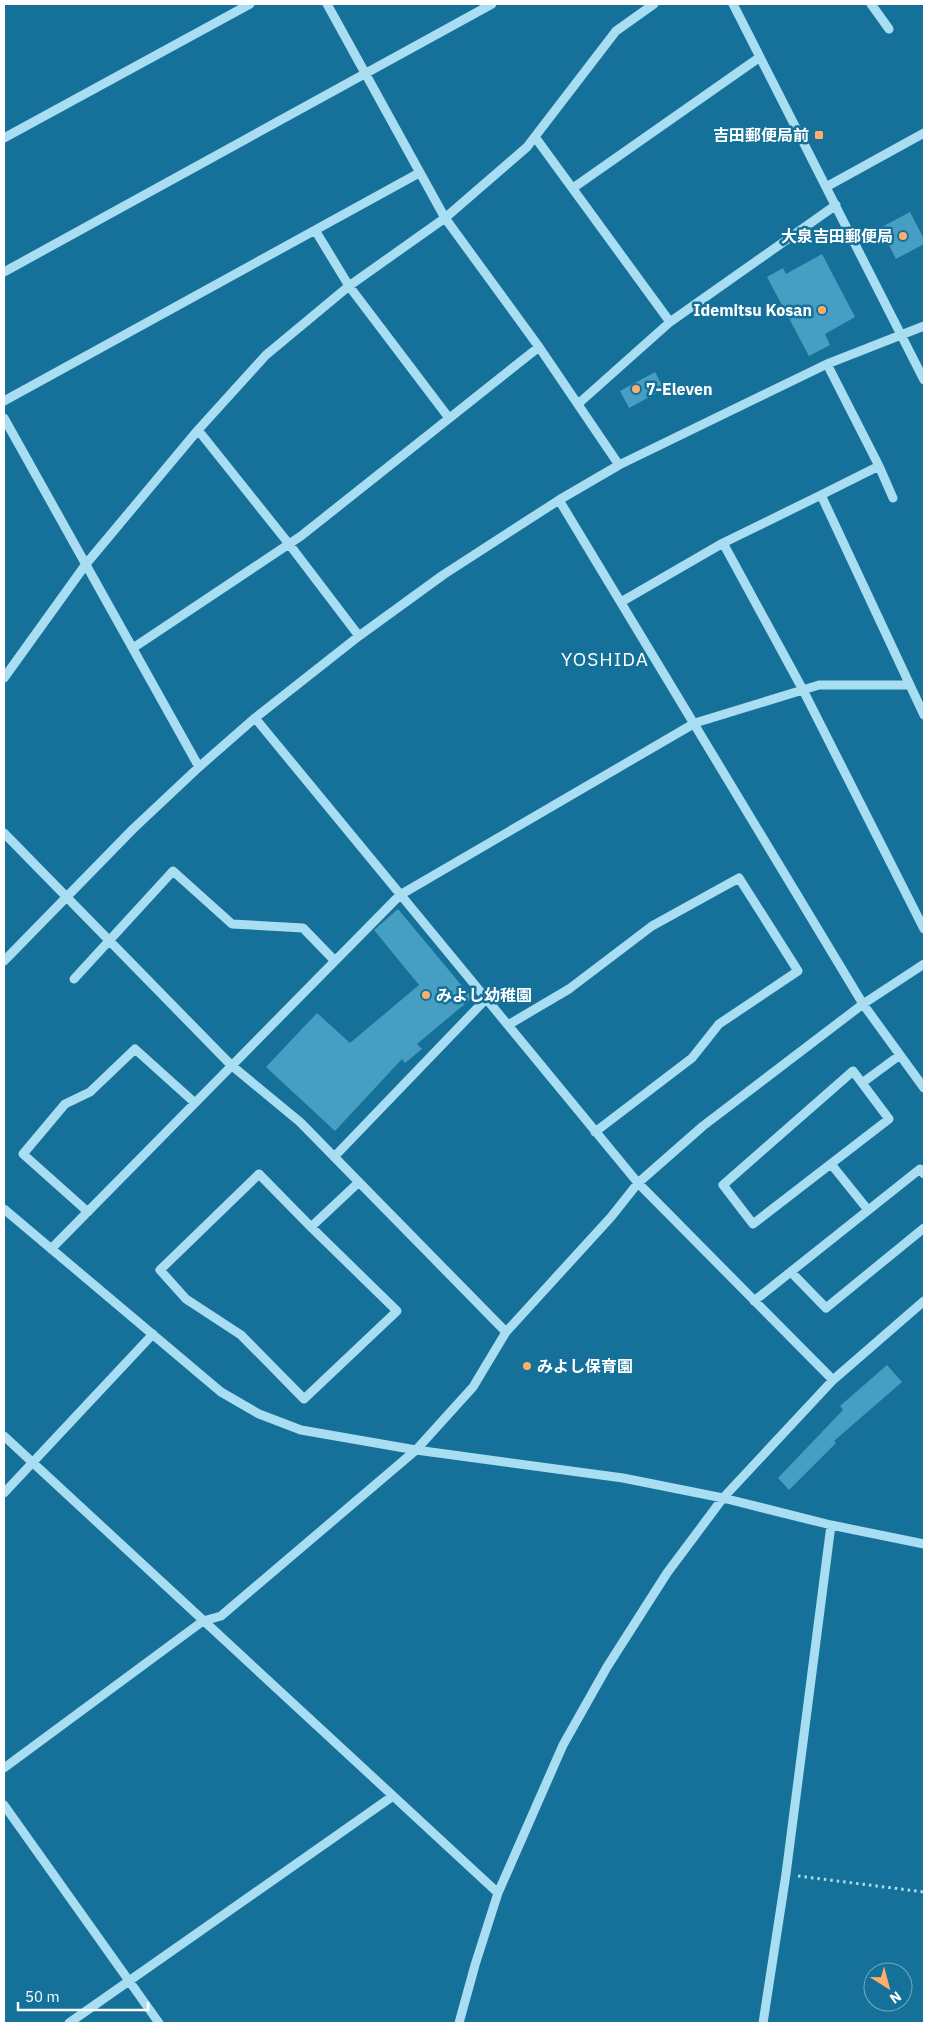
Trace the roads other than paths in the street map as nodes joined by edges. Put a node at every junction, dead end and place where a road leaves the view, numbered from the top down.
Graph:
1 (250, 4) edge
2 (327, 4) edge
3 (492, 4) edge
4 (654, 4) edge
5 (733, 4) edge
6 (871, 4) edge
7 (889, 29) dead end
8 (760, 57) junction
9 (364, 74) junction
10 (924, 133) edge
11 (535, 137) junction
12 (4, 138) edge
13 (419, 172) junction
14 (826, 187) junction
15 (573, 188) junction
16 (836, 205) junction
17 (445, 218) junction
18 (315, 230) junction
19 (4, 272) edge
20 (350, 286) junction
21 (670, 322) junction
22 (924, 326) edge
23 (902, 335) junction
24 (538, 347) junction
25 (827, 364) junction
26 (924, 380) edge
27 (4, 401) edge
28 (578, 404) junction
29 (4, 418) edge
30 (448, 418) junction
31 (198, 430) junction
32 (619, 465) junction
33 (879, 466) junction
34 (821, 495) junction
35 (894, 498) dead end
36 (558, 500) junction
37 (289, 544) junction
38 (723, 544) junction
39 (86, 564) junction
40 (621, 602) junction
41 (359, 636) junction
42 (133, 648) junction
43 (4, 678) edge
44 (910, 685) junction
45 (802, 690) junction
46 (924, 715) edge
47 (255, 718) junction
48 (695, 723) junction
49 (199, 767) junction
50 (4, 833) edge
51 (400, 895) junction
52 (66, 896) junction
53 (924, 929) edge
54 (109, 939) junction
55 (4, 961) edge
56 (335, 961) junction
57 (924, 964) edge
58 (74, 979) dead end
59 (486, 998) junction
60 (862, 1004) junction
61 (508, 1025) junction
62 (900, 1055) junction
63 (231, 1065) junction
64 (862, 1083) junction
65 (924, 1088) edge
66 (195, 1103) junction
67 (596, 1132) junction
68 (334, 1157) junction
69 (831, 1164) junction
70 (924, 1174) edge
71 (359, 1182) junction
72 (638, 1183) junction
73 (4, 1210) edge
74 (868, 1210) junction
75 (88, 1212) junction
76 (311, 1227) junction
77 (924, 1228) edge
78 (51, 1249) junction
79 (791, 1272) junction
80 (754, 1301) junction
81 (924, 1301) edge
82 (506, 1332) junction
83 (152, 1334) junction
84 (833, 1380) junction
85 (4, 1436) edge
86 (416, 1450) junction
87 (32, 1462) junction
88 (4, 1492) edge
89 (723, 1498) junction
90 (831, 1525) junction
91 (924, 1544) edge
92 (203, 1621) junction
93 (4, 1768) edge
94 (393, 1796) junction
95 (4, 1805) edge
96 (498, 1893) junction
97 (130, 1980) junction
98 (69, 2023) edge
99 (159, 2023) edge
100 (459, 2023) edge
101 (763, 2023) edge

1 - 12 street
2 - 9 street
3 - 9 street
4 - 11 street
5 - 8 street
6 - 7 street
8 - 14 street
8 - 15 street
9 - 13 street
9 - 19 street
10 - 14 street
11 - 15 street
11 - 17 street
13 - 17 street
13 - 18 street
14 - 16 street
15 - 21 street
16 - 21 street
16 - 23 street
17 - 20 street
17 - 24 street
18 - 20 street
18 - 27 street
20 - 30 street
20 - 31 street
21 - 28 street
22 - 23 street
23 - 25 street
23 - 26 street
24 - 28 street
24 - 30 street
25 - 32 street
25 - 33 street
28 - 32 street
29 - 39 street
30 - 37 street
31 - 37 street
31 - 39 street
32 - 36 street
33 - 34 street
33 - 35 street
34 - 38 street
34 - 44 street
36 - 40 street
36 - 41 street
37 - 41 street
37 - 42 street
38 - 40 street
38 - 45 street
39 - 42 street
39 - 43 street
40 - 48 street
41 - 47 street
42 - 49 street
44 - 45 street
44 - 46 street
45 - 48 street
45 - 53 street
47 - 49 street
47 - 51 street
48 - 51 street
48 - 60 street
49 - 52 street
50 - 52 street
51 - 56 street
51 - 59 street
52 - 54 street
52 - 55 street
54 - 56 street
54 - 58 street
54 - 63 street
56 - 63 street
57 - 60 street
59 - 61 street
59 - 68 street
60 - 62 street
60 - 72 street
61 - 67 street
61 - 67 street
62 - 64 street
62 - 65 street
63 - 66 street
63 - 68 street
64 - 69 street
64 - 69 street
66 - 75 street
66 - 75 street
67 - 72 street
68 - 71 street
69 - 74 street
70 - 74 street
71 - 76 street
71 - 82 street
72 - 80 street
72 - 82 street
73 - 78 street
74 - 79 street
75 - 78 street
76 - 76 street
77 - 79 street
78 - 83 street
79 - 80 street
80 - 84 street
81 - 84 street
82 - 86 street
83 - 86 street
83 - 87 street
84 - 89 street
85 - 87 street
86 - 89 street
86 - 92 street
87 - 88 street
87 - 92 street
89 - 90 street
89 - 96 street
90 - 91 street
90 - 101 street
92 - 93 street
92 - 94 street
94 - 96 street
94 - 97 street
95 - 97 street
96 - 100 street
97 - 98 street
97 - 99 street

